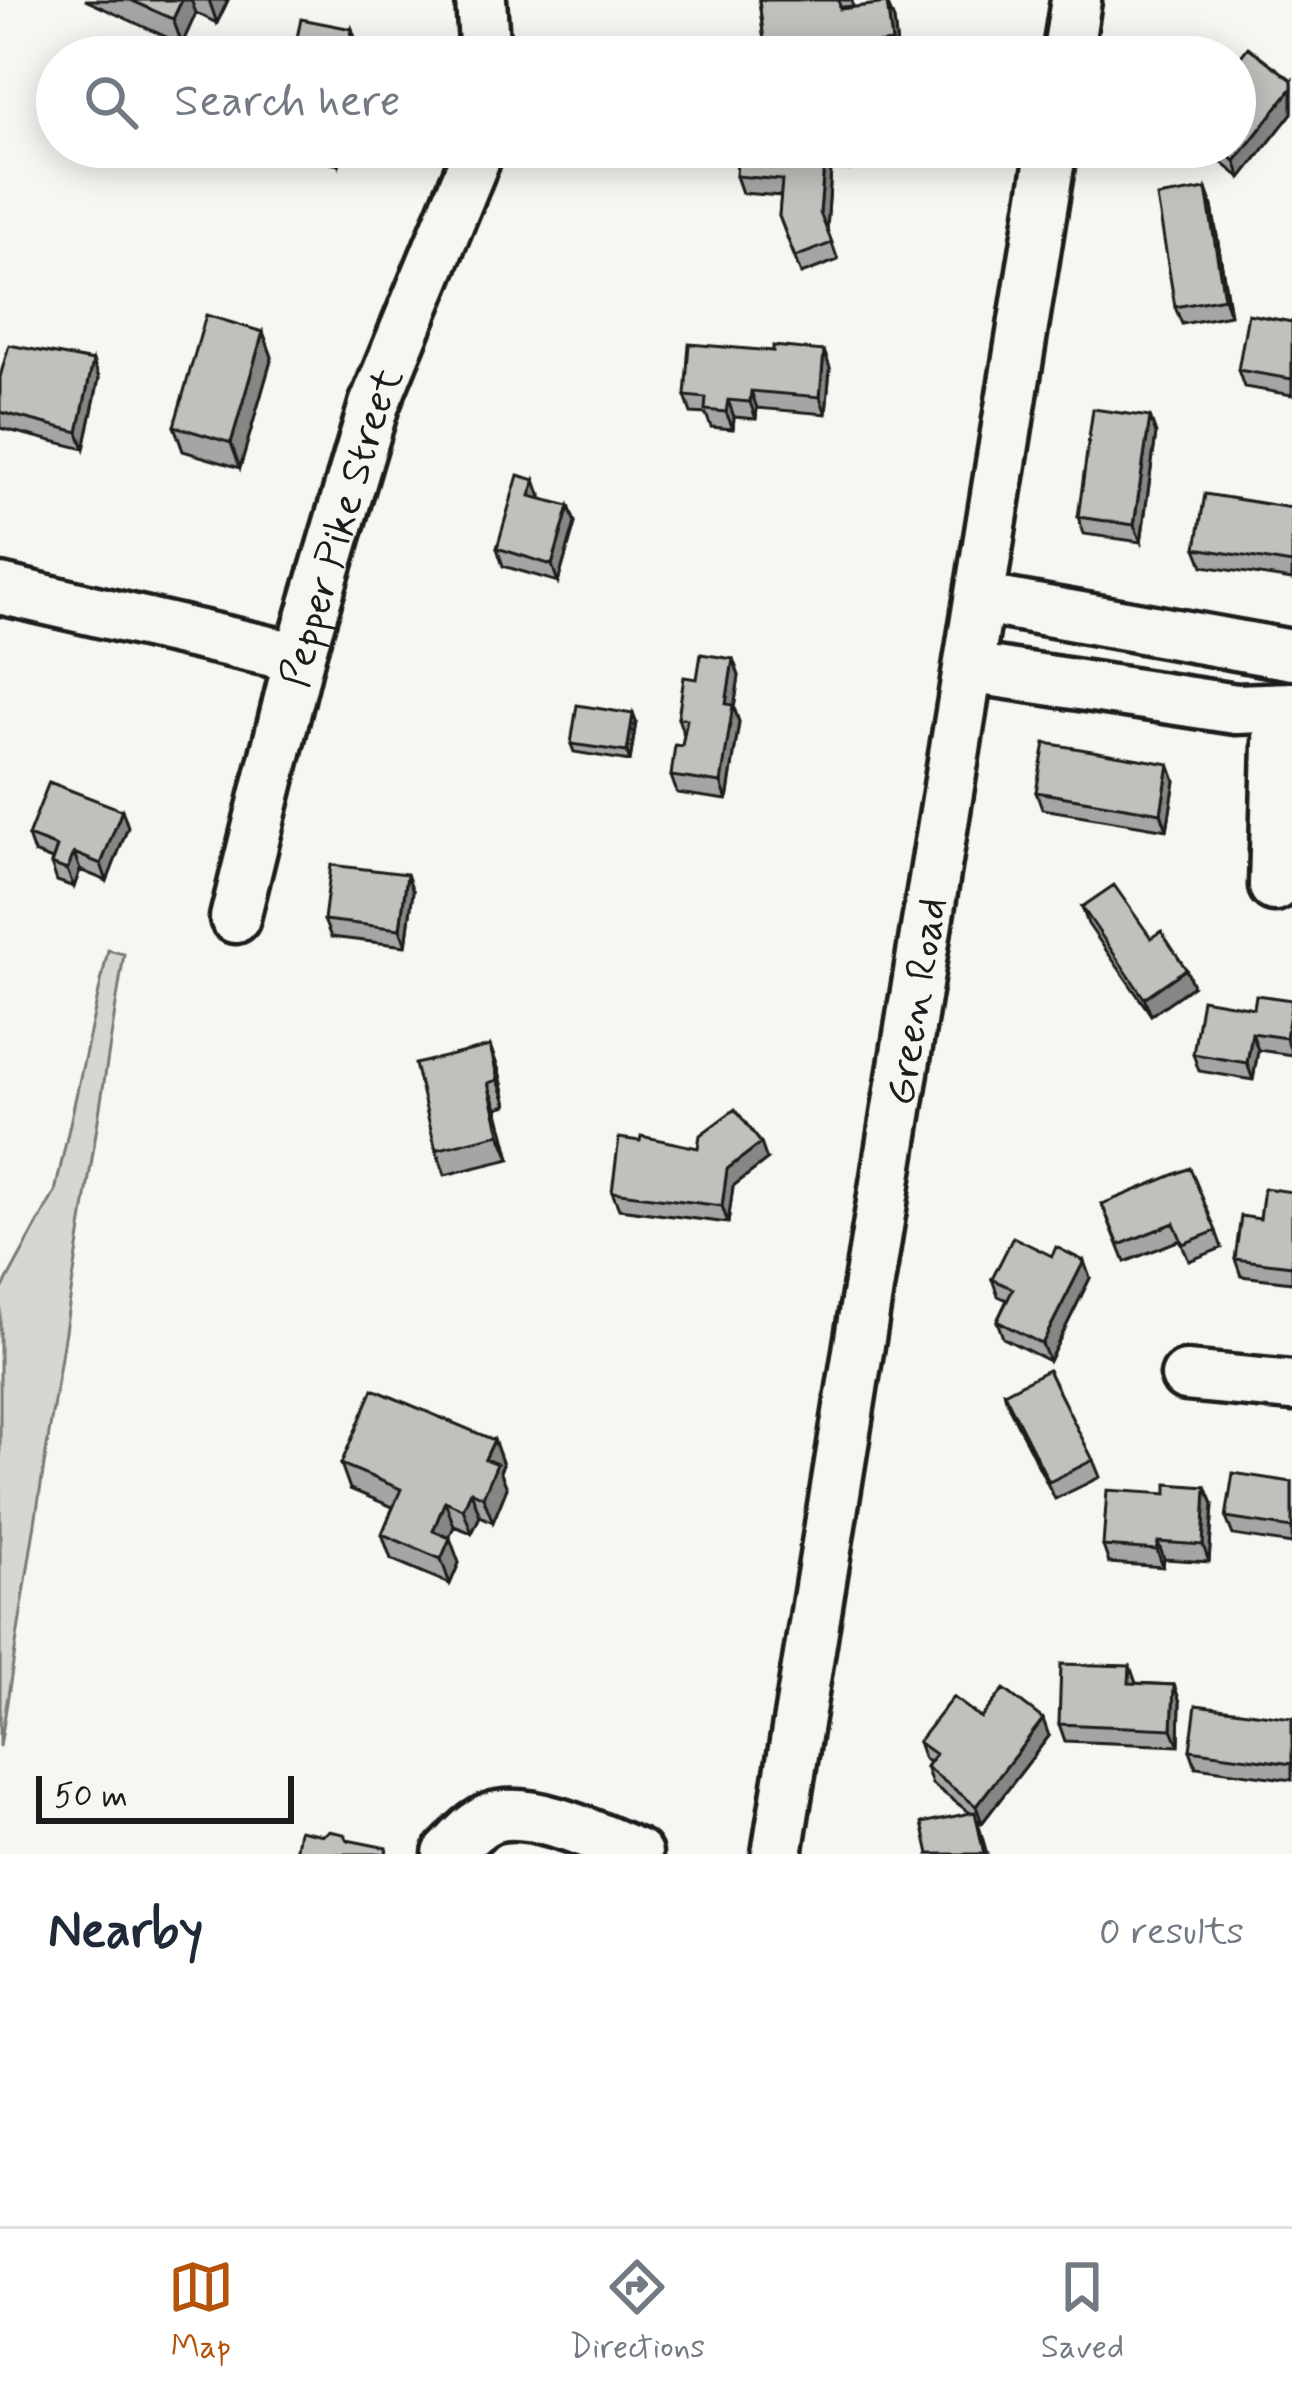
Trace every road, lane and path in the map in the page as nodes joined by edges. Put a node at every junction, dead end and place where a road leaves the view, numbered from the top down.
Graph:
1 (481, 0) edge
2 (1076, 0) edge
3 (484, 36) edge
4 (1070, 36) edge
5 (471, 168) edge
6 (1049, 168) edge
7 (0, 589) edge
8 (980, 598) junction
9 (1292, 655) edge
10 (298, 658) junction
11 (969, 668) junction
12 (1286, 708) edge
13 (1274, 886) dead end
14 (236, 918) dead end
15 (1186, 1376) dead end
16 (1292, 1386) edge
17 (448, 1854) edge
18 (637, 1854) edge
19 (777, 1854) edge

1 - 3 street
2 - 4 street
5 - 10 street, Pepper Pike Street
6 - 8 street, Green Road
7 - 10 street
8 - 9 street
8 - 11 street, Green Road
10 - 14 street, Pepper Pike Street
11 - 12 street
11 - 19 street, Green Road
12 - 13 street
15 - 16 street
17 - 18 street

